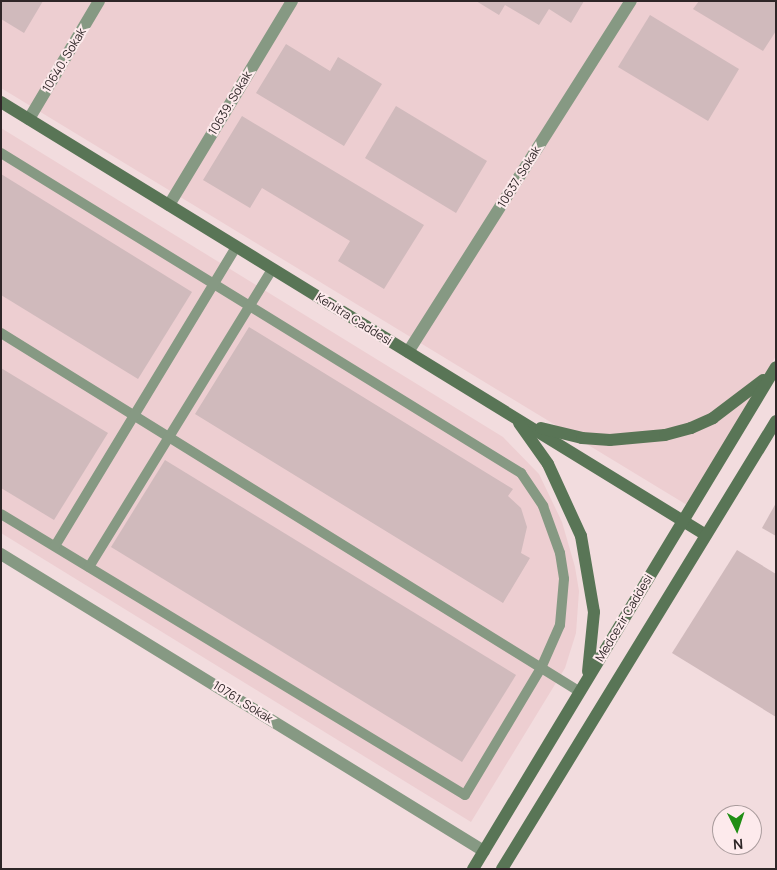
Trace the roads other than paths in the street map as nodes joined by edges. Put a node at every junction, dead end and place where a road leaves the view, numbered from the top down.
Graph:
1 (99, 1) edge
2 (292, 1) edge
3 (631, 1) edge
4 (1, 102) edge
5 (28, 119) junction
6 (1, 153) edge
7 (169, 205) junction
8 (236, 247) junction
9 (272, 268) junction
10 (214, 283) junction
11 (249, 305) junction
12 (1, 333) edge
13 (408, 352) junction
14 (775, 368) edge
15 (134, 415) junction
16 (514, 417) junction
17 (776, 421) edge
18 (168, 437) junction
19 (1, 514) edge
20 (683, 521) junction
21 (706, 535) junction
22 (55, 546) junction
23 (1, 554) edge
24 (89, 566) junction
25 (540, 668) junction
26 (587, 679) junction
27 (580, 692) junction
28 (484, 851) junction
29 (473, 869) edge
30 (502, 869) edge

1 - 5 street, 10640. Sokak
2 - 7 street, 10639. Sokak
3 - 13 street, 10637. Sokak
4 - 5 street, Kenitra Caddesi
5 - 7 street, Kenitra Caddesi
6 - 10 lane
7 - 8 street, Kenitra Caddesi
8 - 9 street, Kenitra Caddesi
8 - 10 lane
9 - 11 lane
9 - 13 street, Kenitra Caddesi
10 - 11 lane
10 - 15 lane
11 - 18 lane
11 - 25 lane
12 - 15 lane
13 - 16 street, Kenitra Caddesi
14 - 16 street
14 - 20 street, Medcezir Caddesi
15 - 18 lane
15 - 22 lane
16 - 20 street, Kenitra Caddesi
16 - 26 street
17 - 21 street
18 - 24 lane
18 - 25 lane
19 - 22 lane
20 - 21 street, Kenitra Caddesi
20 - 26 street, Medcezir Caddesi
21 - 30 street
22 - 24 lane
23 - 28 street, 10761. Sokak
24 - 25 lane
25 - 27 lane
26 - 27 street, Medcezir Caddesi
27 - 28 street, Medcezir Caddesi
28 - 29 street, Medcezir Caddesi

